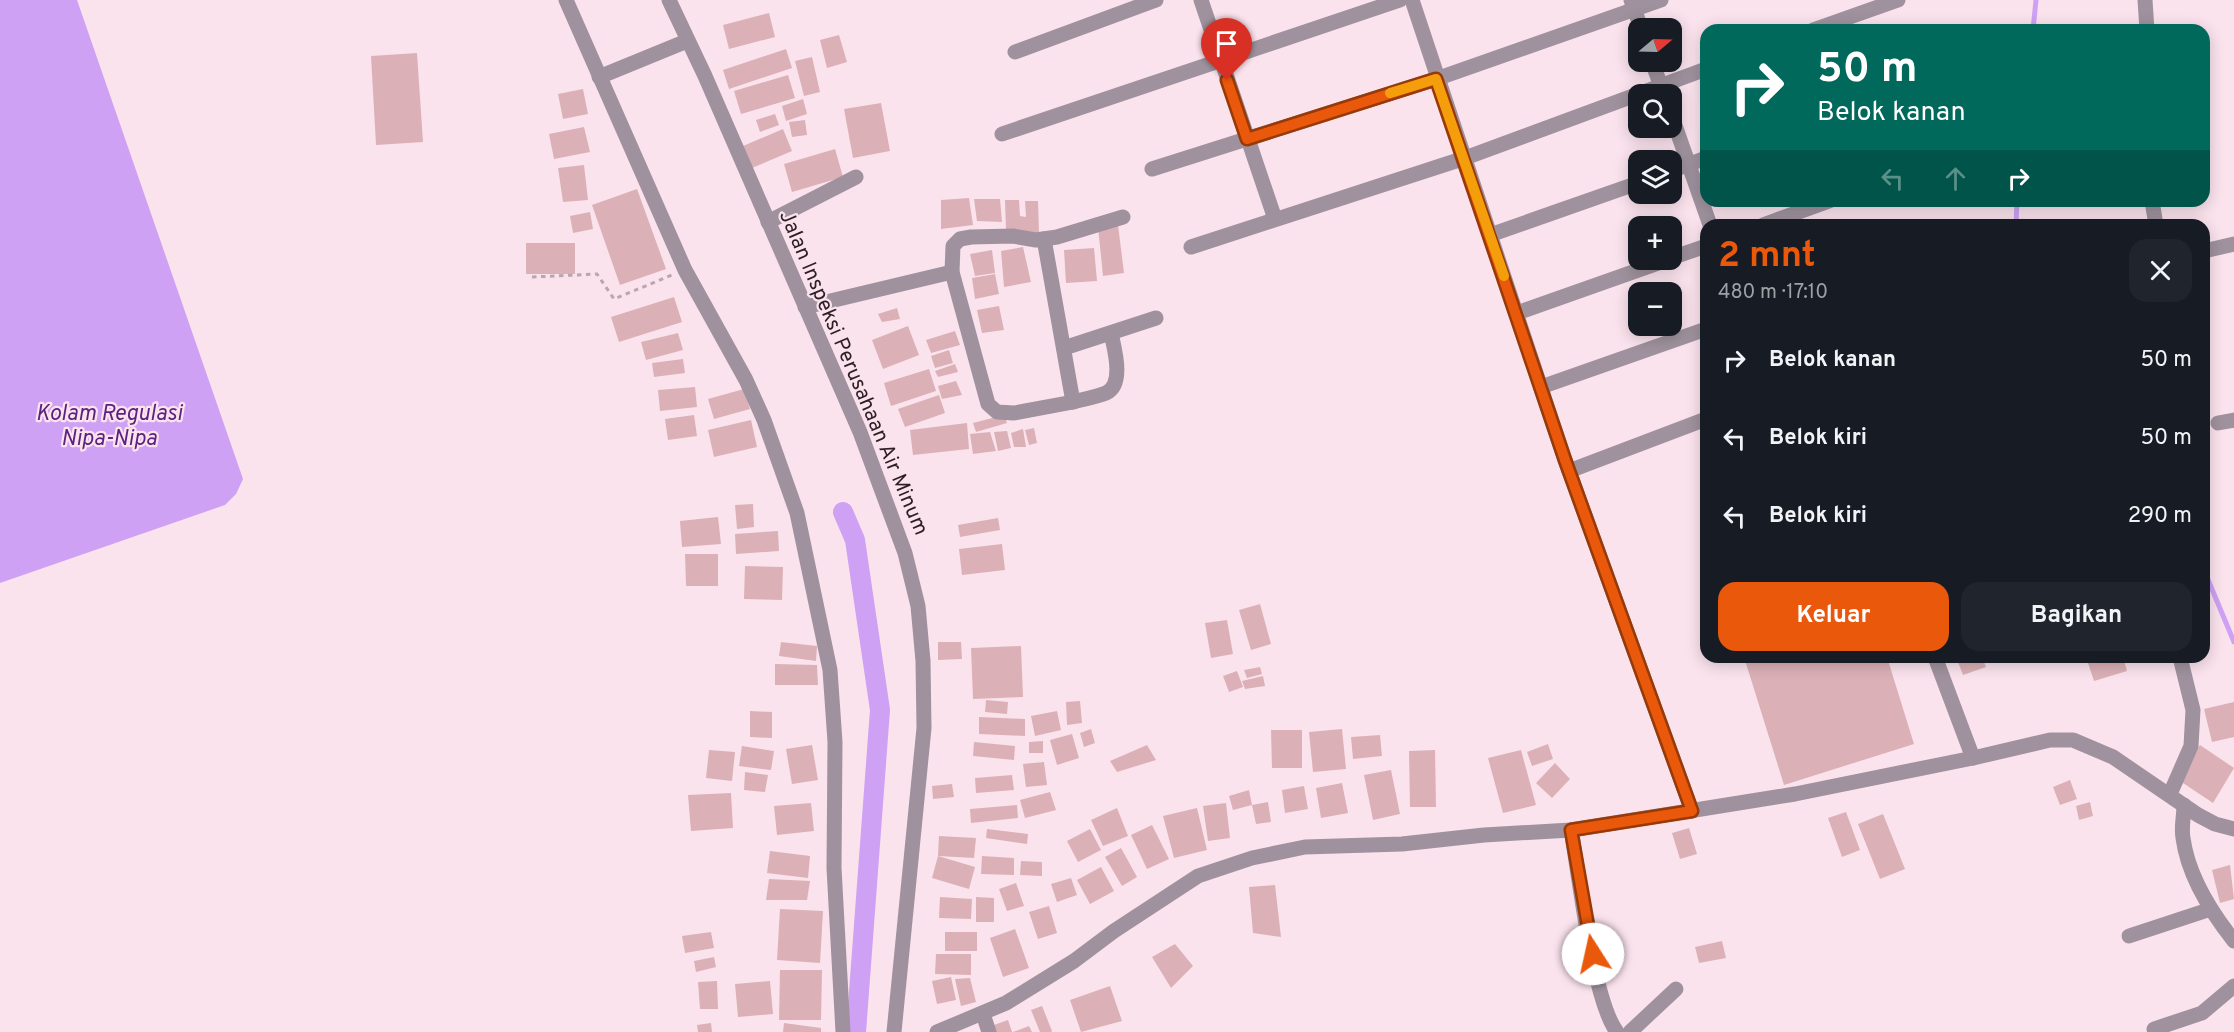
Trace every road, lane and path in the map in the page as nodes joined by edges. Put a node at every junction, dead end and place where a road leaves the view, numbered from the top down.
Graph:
1 (566, 0) edge
2 (669, 0) edge
3 (1156, 0) edge
4 (1201, 0) edge
5 (1400, 0) edge
6 (1412, 0) edge
7 (1661, 0) edge
8 (1898, 0) edge
9 (2145, 0) edge
10 (1633, 5) edge
11 (1830, 24) edge
12 (2147, 24) edge
13 (687, 41) junction
14 (1015, 52) dead end
15 (1220, 60) junction
16 (1700, 72) edge
17 (599, 77) junction
18 (1436, 79) junction
19 (1675, 84) edge
20 (1628, 102) edge
21 (1002, 134) dead end
22 (1679, 138) edge
23 (1247, 139) junction
24 (1465, 158) junction
25 (1700, 160) edge
26 (1689, 165) junction
27 (1682, 167) edge
28 (1152, 169) dead end
29 (856, 177) dead end
30 (1628, 187) edge
31 (1700, 196) edge
32 (1812, 207) edge
33 (1123, 217) dead end
34 (1275, 219) junction
35 (1780, 219) edge
36 (768, 222) junction
37 (1490, 235) junction
38 (1044, 239) junction
39 (2234, 244) edge
40 (1191, 247) dead end
41 (1700, 248) edge
42 (2210, 250) edge
43 (1682, 254) edge
44 (685, 270) junction
45 (1638, 270) edge
46 (952, 272) junction
47 (532, 277) dead end
48 (805, 307) junction
49 (1517, 313) junction
50 (1156, 318) dead end
51 (1700, 331) edge
52 (1111, 333) junction
53 (1064, 348) junction
54 (1541, 387) junction
55 (1073, 402) junction
56 (2234, 420) edge
57 (1700, 421) edge
58 (2218, 423) dead end
59 (1569, 471) junction
60 (1937, 663) edge
61 (2181, 663) edge
62 (1973, 758) junction
63 (2170, 794) junction
64 (2184, 805) junction
65 (1692, 811) junction
66 (2234, 829) edge
67 (1571, 830) junction
68 (2211, 909) junction
69 (2129, 936) dead end
70 (2234, 942) edge
71 (2234, 986) edge
72 (1676, 989) dead end
73 (983, 1014) junction
74 (2154, 1029) dead end
75 (843, 1032) edge
76 (894, 1032) edge
77 (937, 1032) edge
78 (989, 1032) edge
79 (1617, 1032) edge
80 (1630, 1032) edge

1 - 17 street
2 - 13 street, Jalan Inspeksi Perusahaan Air Minum
3 - 14 street
4 - 15 street
5 - 15 street
6 - 18 street
7 - 10 street
8 - 11 street
9 - 12 street
10 - 18 street
13 - 17 street
13 - 36 street, Jalan Inspeksi Perusahaan Air Minum
15 - 21 street
15 - 23 street
16 - 19 street
17 - 44 street
18 - 23 street
18 - 24 street
20 - 24 street
22 - 26 street
23 - 28 street
23 - 34 street
24 - 34 street
24 - 37 street
25 - 26 street
26 - 27 street
26 - 31 street
29 - 36 street
30 - 37 street
32 - 35 street
33 - 38 street
34 - 40 street
36 - 48 street, Jalan Inspeksi Perusahaan Air Minum
37 - 49 street
38 - 46 street
38 - 53 street
39 - 42 street
41 - 43 street
44 - 47 path
44 - 75 street
45 - 49 street
46 - 48 street
46 - 55 street
48 - 76 street, Jalan Inspeksi Perusahaan Air Minum
49 - 54 street
50 - 52 street
51 - 54 street
52 - 53 street
52 - 55 street
53 - 55 street
54 - 59 street
56 - 58 street
57 - 59 street
59 - 65 street
60 - 62 street
61 - 63 street
62 - 63 street
62 - 65 street
63 - 64 street
64 - 66 street
64 - 68 street
65 - 67 street
67 - 73 street
67 - 79 street
68 - 69 street
68 - 70 street
71 - 74 street
72 - 80 street
73 - 77 street
73 - 78 street

